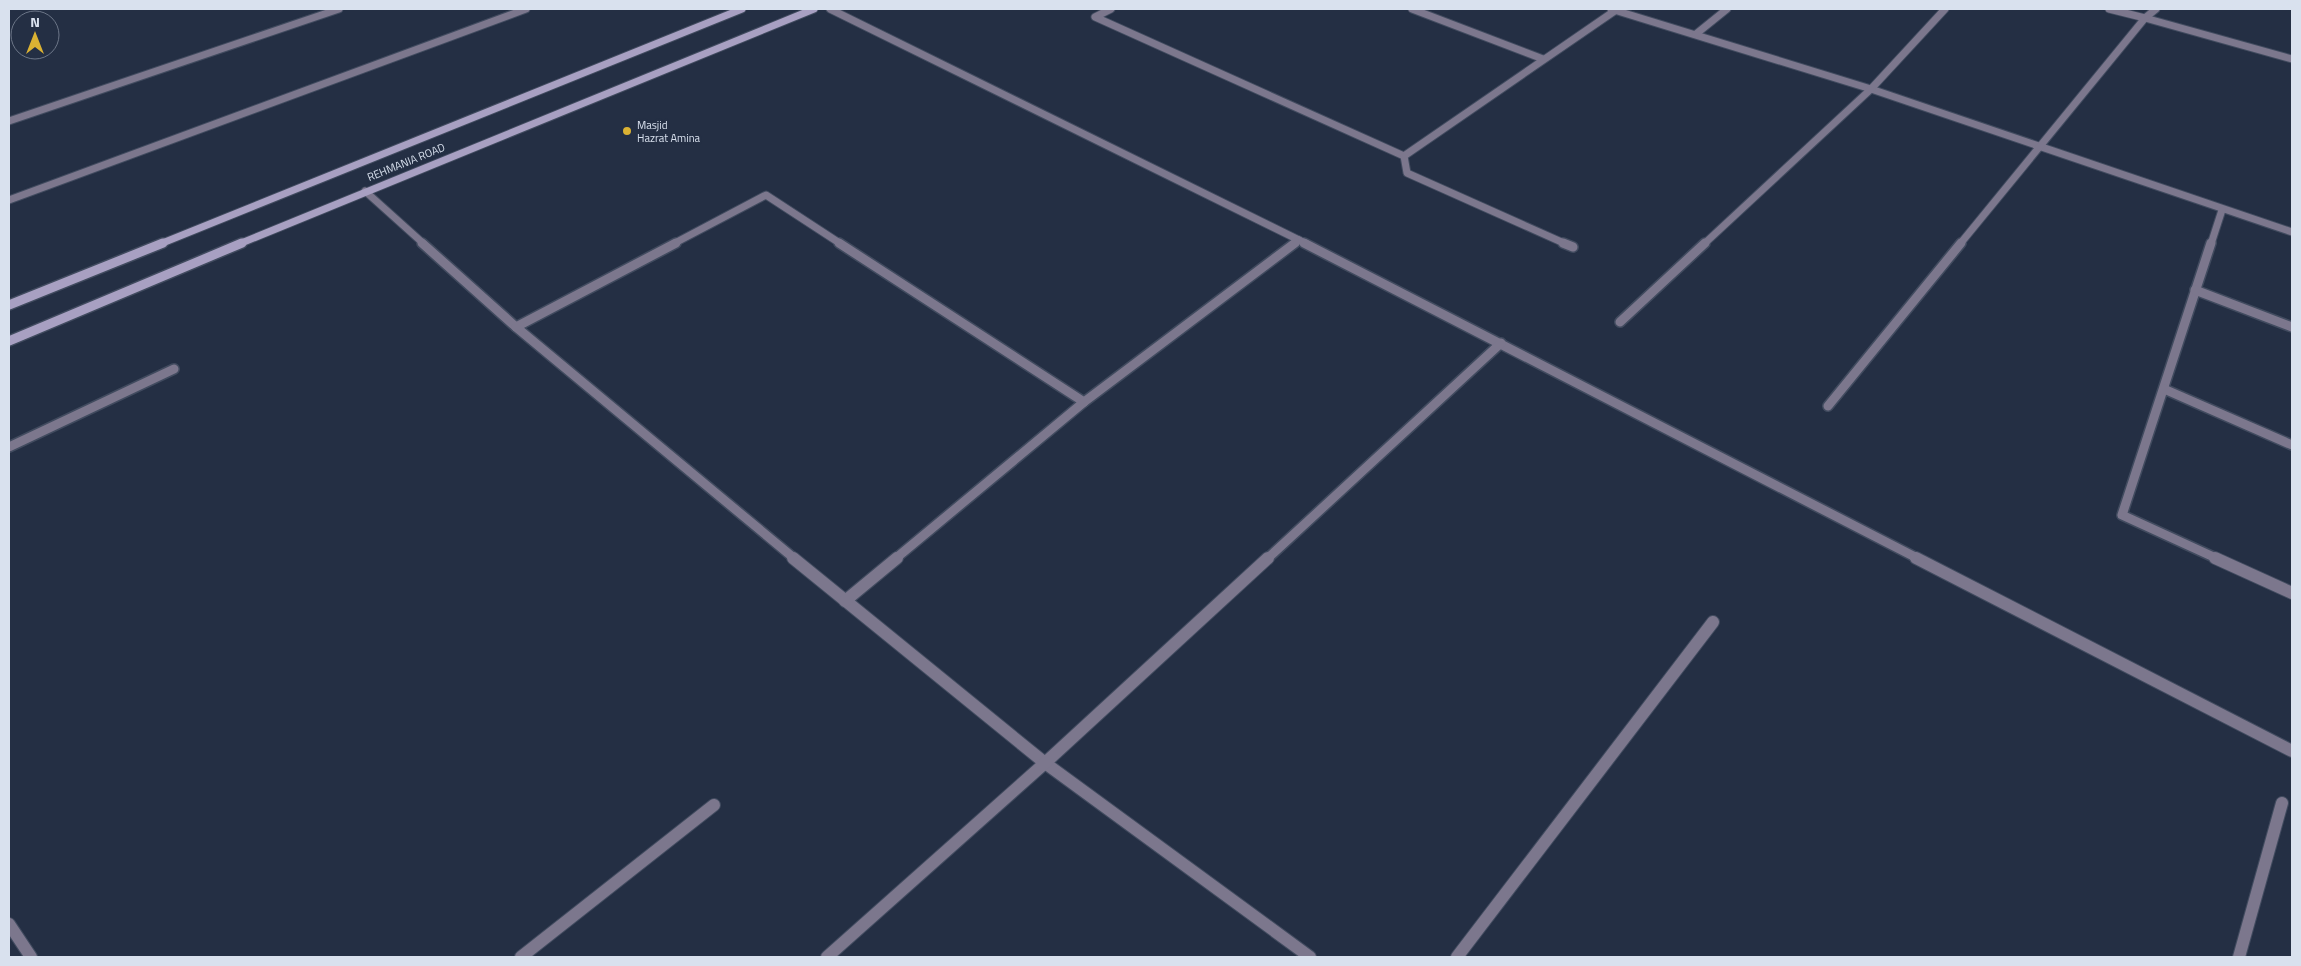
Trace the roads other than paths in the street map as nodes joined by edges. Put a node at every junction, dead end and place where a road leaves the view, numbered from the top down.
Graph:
1 (340, 9) edge
2 (526, 9) edge
3 (742, 9) edge
4 (814, 9) edge
5 (830, 9) edge
6 (1111, 9) edge
7 (1412, 9) edge
8 (1613, 9) edge
9 (1727, 9) edge
10 (1945, 9) edge
11 (2109, 9) edge
12 (2156, 9) edge
13 (2145, 18) junction
14 (1696, 34) junction
15 (1543, 59) junction
16 (2292, 59) edge
17 (1871, 89) junction
18 (9, 121) edge
19 (2041, 146) junction
20 (1404, 156) junction
21 (365, 191) junction
22 (9, 200) edge
23 (2222, 210) junction
24 (2292, 232) edge
25 (1299, 240) junction
26 (1573, 247) dead end
27 (2195, 290) junction
28 (9, 305) edge
29 (1620, 322) dead end
30 (516, 327) junction
31 (2292, 327) edge
32 (9, 341) edge
33 (1501, 342) junction
34 (174, 369) dead end
35 (2164, 389) junction
36 (1084, 402) junction
37 (1828, 406) dead end
38 (2292, 445) edge
39 (9, 447) edge
40 (2292, 593) edge
41 (846, 601) junction
42 (1714, 622) dead end
43 (2292, 751) edge
44 (1045, 763) junction
45 (2282, 803) dead end
46 (714, 805) dead end
47 (9, 924) edge
48 (30, 957) edge
49 (521, 957) edge
50 (827, 957) edge
51 (1310, 957) edge
52 (1457, 957) edge
53 (2239, 957) edge

1 - 18 street
2 - 22 street
3 - 28 street, REHMANIA ROAD
4 - 21 street, REHMANIA ROAD
5 - 25 street
6 - 20 street
7 - 15 street
8 - 14 street
8 - 15 street
9 - 14 street
10 - 17 street
11 - 13 street
12 - 13 street
13 - 16 street
13 - 19 street
14 - 17 street
15 - 20 street
17 - 19 street
17 - 29 street
19 - 23 street
19 - 37 street
20 - 26 street
21 - 30 street
21 - 32 street, REHMANIA ROAD
23 - 24 street
23 - 27 street
25 - 33 street
25 - 36 street
27 - 31 street
27 - 35 street
30 - 36 street
30 - 41 street
33 - 43 street
33 - 44 street
34 - 39 street
35 - 38 street
35 - 40 street
36 - 41 street
41 - 44 street
42 - 52 street
44 - 50 street
44 - 51 street
45 - 53 street
46 - 49 street
47 - 48 street

